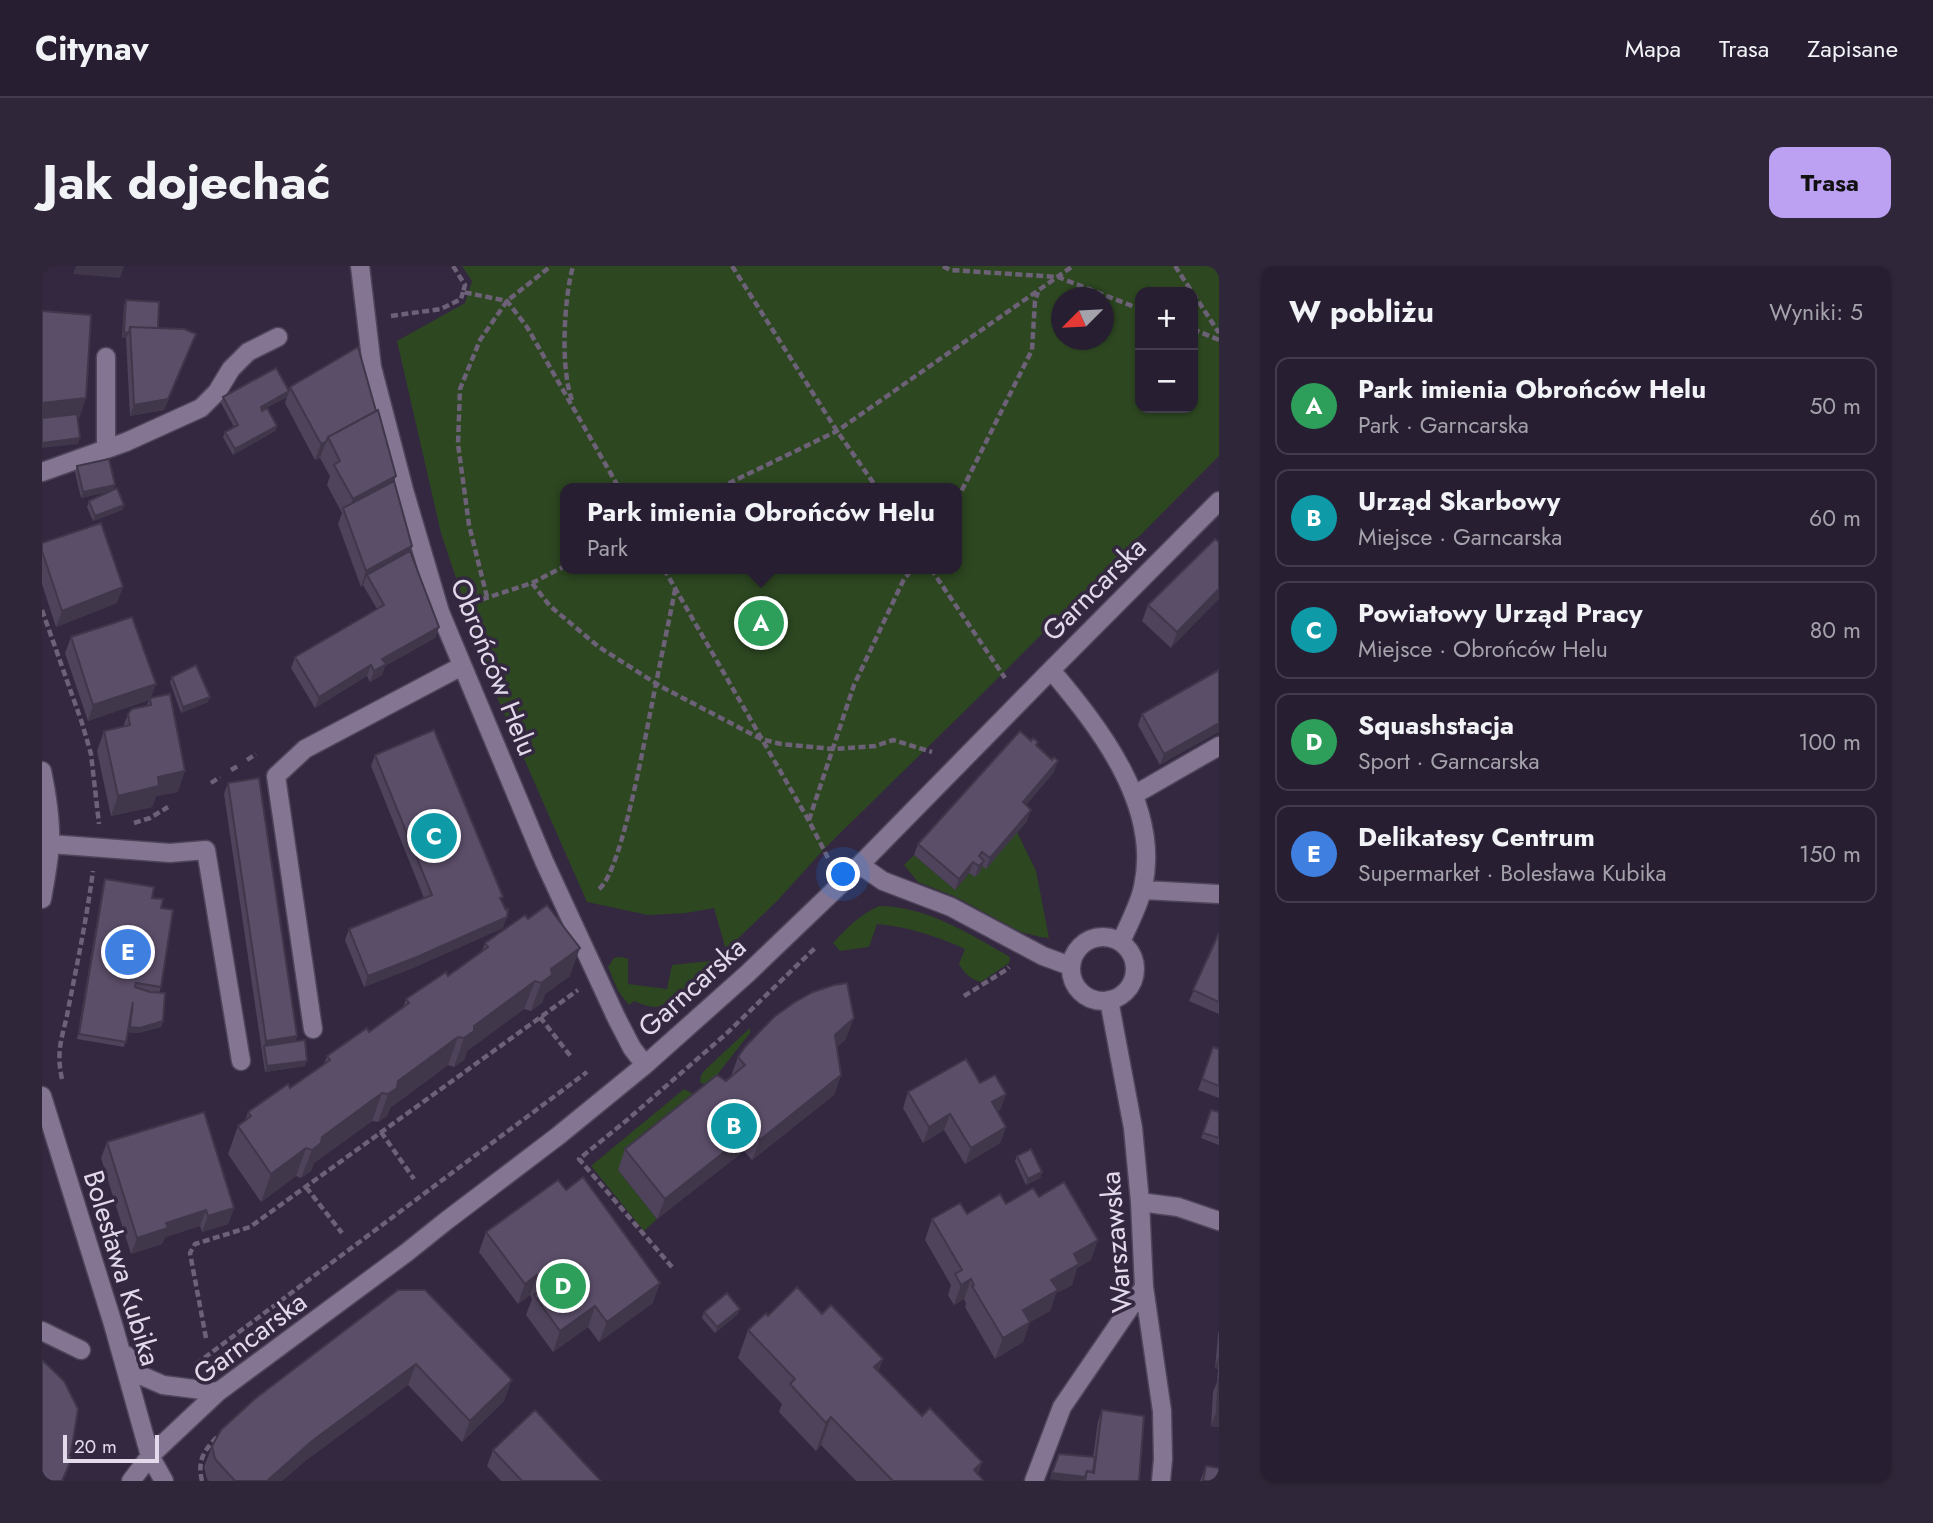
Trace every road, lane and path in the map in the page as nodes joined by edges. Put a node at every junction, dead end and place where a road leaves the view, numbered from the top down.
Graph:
1 (360, 266) edge
2 (453, 266) edge
3 (551, 266) edge
4 (573, 266) edge
5 (732, 266) edge
6 (943, 266) edge
7 (1066, 266) edge
8 (1073, 266) edge
9 (1175, 266) edge
10 (1058, 277) junction
11 (1189, 287) edge
12 (1039, 290) junction
13 (463, 292) junction
14 (508, 301) junction
15 (1198, 301) edge
16 (1135, 307) edge
17 (384, 317) dead end
18 (1198, 331) edge
19 (1219, 333) edge
20 (278, 337) dead end
21 (1219, 340) edge
22 (106, 357) dead end
23 (582, 425) junction
24 (837, 431) junction
25 (106, 450) junction
26 (42, 471) edge
27 (616, 483) edge
28 (729, 483) edge
29 (873, 483) edge
30 (962, 490) edge
31 (1219, 501) edge
32 (560, 569) edge
33 (667, 574) edge
34 (908, 574) edge
35 (935, 574) edge
36 (532, 583) junction
37 (676, 589) junction
38 (488, 597) junction
39 (458, 607) dead end
40 (462, 666) junction
41 (1051, 670) junction
42 (1005, 678) dead end
43 (656, 682) junction
44 (761, 739) junction
45 (1219, 746) edge
46 (833, 749) junction
47 (932, 752) dead end
48 (256, 754) dead end
49 (247, 760) dead end
50 (238, 766) dead end
51 (231, 770) dead end
52 (42, 771) edge
53 (220, 777) dead end
54 (211, 783) dead end
55 (1134, 795) junction
56 (168, 807) dead end
57 (809, 821) junction
58 (128, 824) edge
59 (50, 844) junction
60 (828, 858) dead end
61 (860, 865) junction
62 (599, 889) dead end
63 (1143, 890) junction
64 (1219, 894) edge
65 (42, 899) edge
66 (1121, 942) junction
67 (1011, 964) dead end
68 (1070, 966) junction
69 (583, 985) dead end
70 (964, 996) dead end
71 (1109, 1000) junction
72 (540, 1017) junction
73 (313, 1029) dead end
74 (572, 1058) dead end
75 (241, 1061) dead end
76 (645, 1065) junction
77 (587, 1072) dead end
78 (42, 1096) edge
79 (381, 1132) junction
80 (579, 1159) dead end
81 (414, 1179) dead end
82 (306, 1186) junction
83 (1140, 1202) junction
84 (1219, 1222) edge
85 (342, 1233) dead end
86 (672, 1267) dead end
87 (1144, 1287) junction
88 (42, 1331) edge
89 (206, 1338) dead end
90 (119, 1346) junction
91 (81, 1350) dead end
92 (197, 1364) dead end
93 (218, 1392) junction
94 (226, 1429) edge
95 (150, 1456) junction
96 (131, 1481) edge
97 (163, 1481) edge
98 (202, 1481) edge
99 (1034, 1481) edge
100 (1161, 1481) edge

1 - 40 street, Obrońców Helu
2 - 13 path
3 - 14 path
4 - 23 path
5 - 24 path
6 - 10 path
7 - 10 path
8 - 10 path
9 - 11 path
10 - 12 path
10 - 16 path
12 - 24 path
12 - 30 path
13 - 14 path
13 - 17 path
14 - 23 path
14 - 38 path
15 - 19 path
18 - 21 path
20 - 25 street
22 - 25 street
23 - 27 path
24 - 28 path
24 - 29 path
25 - 26 street
31 - 41 street, Garncarska
32 - 36 path
33 - 37 path
34 - 46 path
35 - 42 path
36 - 38 path
36 - 43 path
37 - 43 path
37 - 44 path
38 - 39 path
40 - 73 street
40 - 76 street, Obrońców Helu
41 - 55 street
41 - 61 street, Garncarska
43 - 44 path
43 - 62 path
44 - 46 path
44 - 57 path
45 - 55 street
46 - 47 path
46 - 57 path
48 - 49 path
50 - 51 path
52 - 59 street
53 - 54 path
55 - 63 street
56 - 58 path
57 - 60 path
59 - 65 street
59 - 75 street
61 - 68 street
61 - 76 street, Garncarska
63 - 64 street
63 - 66 street
66 - 68 street
66 - 71 street
67 - 70 path
68 - 71 street
69 - 72 path
71 - 83 street, Warszawska
72 - 74 path
72 - 79 path
76 - 93 street, Garncarska
77 - 92 path
78 - 90 street, Bolesława Kubika
79 - 81 path
79 - 82 path
80 - 86 path
82 - 85 path
82 - 89 path
83 - 84 street
83 - 87 street, Warszawska
87 - 99 street
87 - 100 street, Warszawska
88 - 91 street
90 - 93 street
90 - 95 street, Bolesława Kubika
93 - 95 street, Garncarska
94 - 98 path
95 - 96 street, Garncarska
95 - 97 street, Bolesława Kubika

